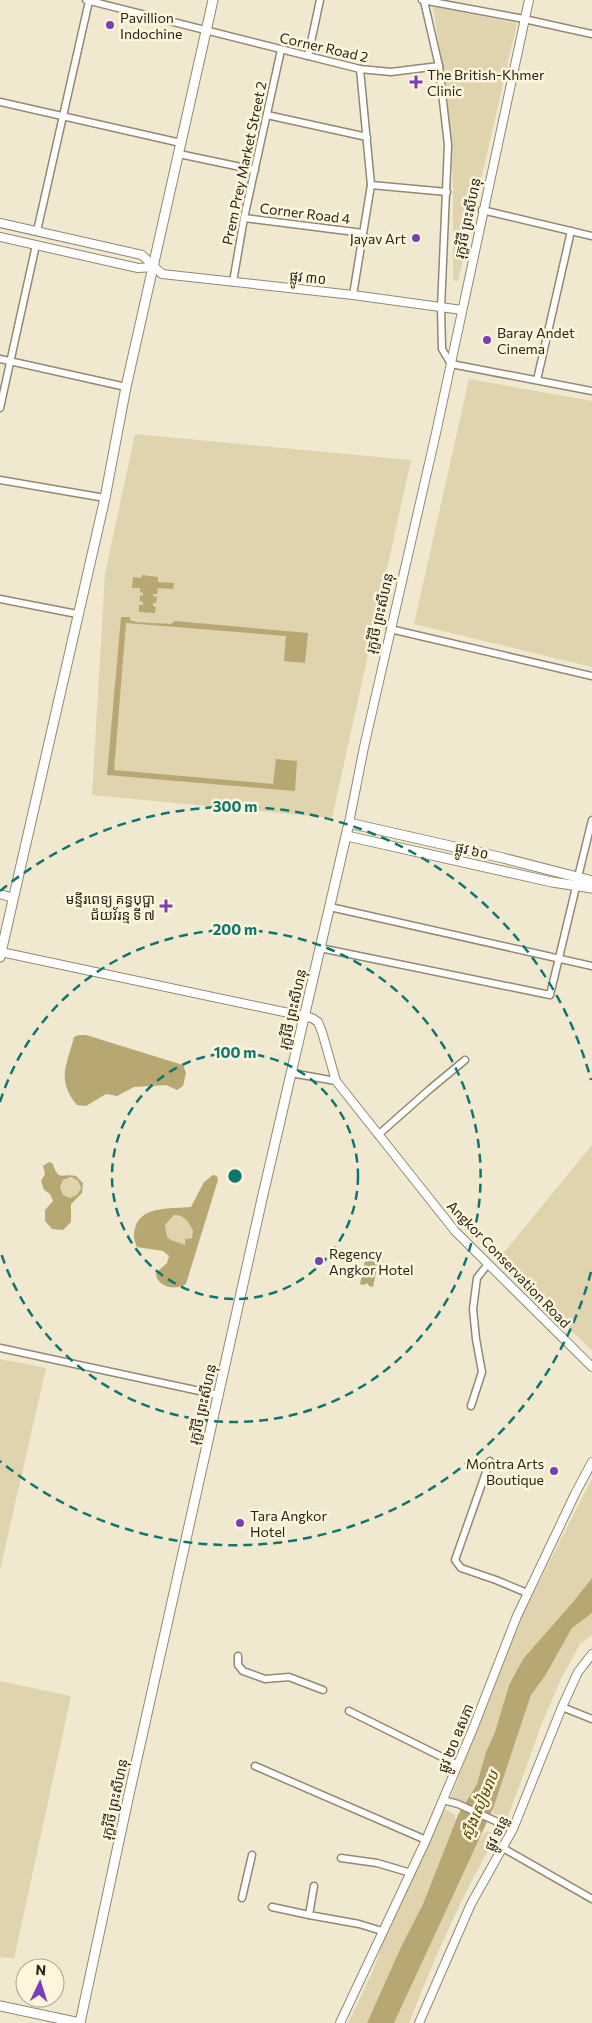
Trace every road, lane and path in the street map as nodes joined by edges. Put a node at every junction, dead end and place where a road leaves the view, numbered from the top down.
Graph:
1 (87, 0) edge
2 (213, 0) edge
3 (320, 0) edge
4 (423, 0) edge
5 (529, 0) edge
6 (524, 19) junction
7 (206, 31) junction
8 (592, 34) edge
9 (281, 50) junction
10 (308, 56) junction
11 (438, 66) junction
12 (360, 69) junction
13 (0, 102) edge
14 (267, 115) junction
15 (63, 116) junction
16 (367, 136) junction
17 (181, 143) junction
18 (178, 154) junction
19 (255, 170) junction
20 (371, 185) junction
21 (447, 192) junction
22 (482, 210) junction
23 (244, 218) junction
24 (0, 223) edge
25 (571, 230) junction
26 (38, 231) junction
27 (362, 233) junction
28 (592, 236) edge
29 (0, 237) edge
30 (36, 245) junction
31 (154, 267) junction
32 (233, 282) junction
33 (353, 295) junction
34 (441, 308) junction
35 (462, 310) junction
36 (0, 359) edge
37 (11, 362) junction
38 (451, 364) junction
39 (537, 380) junction
40 (126, 387) junction
41 (592, 391) edge
42 (0, 408) edge
43 (0, 480) edge
44 (104, 498) junction
45 (0, 599) edge
46 (77, 614) junction
47 (390, 628) junction
48 (592, 676) edge
49 (592, 820) edge
50 (350, 823) junction
51 (346, 836) junction
52 (578, 877) junction
53 (592, 881) edge
54 (576, 887) junction
55 (592, 888) edge
56 (0, 894) edge
57 (14, 898) junction
58 (330, 907) junction
59 (320, 948) junction
60 (1, 954) edge
61 (558, 958) junction
62 (592, 966) edge
63 (303, 1016) junction
64 (465, 1060) dead end
65 (292, 1073) junction
66 (336, 1081) junction
67 (378, 1135) junction
68 (488, 1264) junction
69 (0, 1348) edge
70 (592, 1367) edge
71 (218, 1395) junction
72 (471, 1406) dead end
73 (490, 1461) dead end
74 (592, 1462) edge
75 (527, 1593) junction
76 (592, 1654) edge
77 (238, 1656) dead end
78 (323, 1690) dead end
79 (562, 1707) junction
80 (350, 1711) dead end
81 (592, 1719) edge
82 (458, 1764) junction
83 (255, 1766) dead end
84 (443, 1800) junction
85 (513, 1829) junction
86 (426, 1840) junction
87 (503, 1848) junction
88 (252, 1855) dead end
89 (341, 1858) dead end
90 (411, 1873) junction
91 (314, 1886) dead end
92 (242, 1898) dead end
93 (592, 1899) edge
94 (272, 1907) dead end
95 (309, 1915) junction
96 (382, 1931) junction
97 (0, 2006) edge
98 (80, 2023) edge
99 (340, 2023) edge
100 (419, 2023) edge

1 - 7 street, Corner Road 2
1 - 15 street
2 - 7 main road
3 - 10 street
4 - 6 street
4 - 11 street
5 - 6 street, រុក្ខវិថី ព្រះសីហនុ
6 - 8 street
6 - 22 street, រុក្ខវិថី ព្រះសីហនុ
7 - 9 street, Corner Road 2
7 - 17 main road
9 - 10 street, Corner Road 2
9 - 14 street, Prem Prey Market Street 2
10 - 12 street, Corner Road 2
11 - 12 street, Corner Road 2
11 - 21 street
12 - 16 street
13 - 15 street
14 - 16 street
14 - 19 street, Prem Prey Market Street 2
15 - 17 street
15 - 26 street
16 - 20 street
17 - 18 main road
18 - 19 street
18 - 31 main road
19 - 23 street, Prem Prey Market Street 2
20 - 21 street
20 - 27 street
21 - 34 street
22 - 25 street
22 - 35 street, រុក្ខវិថី ព្រះសីហនុ
23 - 27 street, Corner Road 4
23 - 32 street, Prem Prey Market Street 2
24 - 26 street, ផ្លូវ ៣០
25 - 28 street
25 - 39 street
26 - 31 street, ផ្លូវ ៣០
27 - 33 street
29 - 30 street, ផ្លូវ ៣០
30 - 31 street, ផ្លូវ ៣០
30 - 37 street
31 - 32 street, ផ្លូវ ៣០
31 - 40 main road
32 - 33 street, ផ្លូវ ៣០
33 - 34 street, ផ្លូវ ៣០
34 - 35 street, ផ្លូវ ៣០
34 - 38 street
35 - 38 street, រុក្ខវិថី ព្រះសីហនុ
36 - 37 street
37 - 40 street
37 - 42 street
38 - 39 street
38 - 47 street, រុក្ខវិថី ព្រះសីហនុ
39 - 41 street
40 - 44 main road
43 - 44 street
44 - 46 main road
45 - 46 street
46 - 57 main road
47 - 48 street
47 - 50 street, រុក្ខវិថី ព្រះសីហនុ
49 - 52 street
50 - 51 main road, រុក្ខវិថី ព្រះសីហនុ
50 - 52 main road, ផ្លូវ ៦០
51 - 54 main road, ផ្លូវ ៦០
51 - 58 main road, រុក្ខវិថី ព្រះសីហនុ
52 - 53 main road, ផ្លូវ ៦០
54 - 55 main road, ផ្លូវ ៦០
54 - 61 street
56 - 57 street
57 - 60 main road
58 - 59 main road, រុក្ខវិថី ព្រះសីហនុ
58 - 61 street
59 - 61 street
59 - 63 main road, រុក្ខវិថី ព្រះសីហនុ
60 - 63 street
61 - 62 street
63 - 65 main road, រុក្ខវិថី ព្រះសីហនុ
63 - 66 street
64 - 67 street
65 - 66 street
65 - 71 main road, រុក្ខវិថី ព្រះសីហនុ
66 - 67 street, Angkor Conservation Road
67 - 68 street, Angkor Conservation Road
68 - 70 street, Angkor Conservation Road
68 - 72 street
69 - 71 street
71 - 98 main road, រុក្ខវិថី ព្រះសីហនុ
73 - 75 street
74 - 75 street, ផ្លូវ ២០ ឧសភា
75 - 82 street, ផ្លូវ ២០ ឧសភា
76 - 79 street, ផ្លូវ ទន្លេ
77 - 78 street
79 - 81 street
79 - 85 street, ផ្លូវ ទន្លេ
80 - 82 street
82 - 84 street, ផ្លូវ ២០ ឧសភា
83 - 86 street
84 - 85 street
84 - 86 street, ផ្លូវ ២០ ឧសភា
85 - 87 street, ផ្លូវ ទន្លេ
86 - 90 street, ផ្លូវ ២០ ឧសភា
87 - 93 street
87 - 100 street, ផ្លូវ ទន្លេ
88 - 92 street
89 - 90 street
90 - 96 street, ផ្លូវ ២០ ឧសភា
91 - 95 street
94 - 95 street
95 - 96 street
96 - 99 street, ផ្លូវ ២០ ឧសភា
97 - 98 main road

